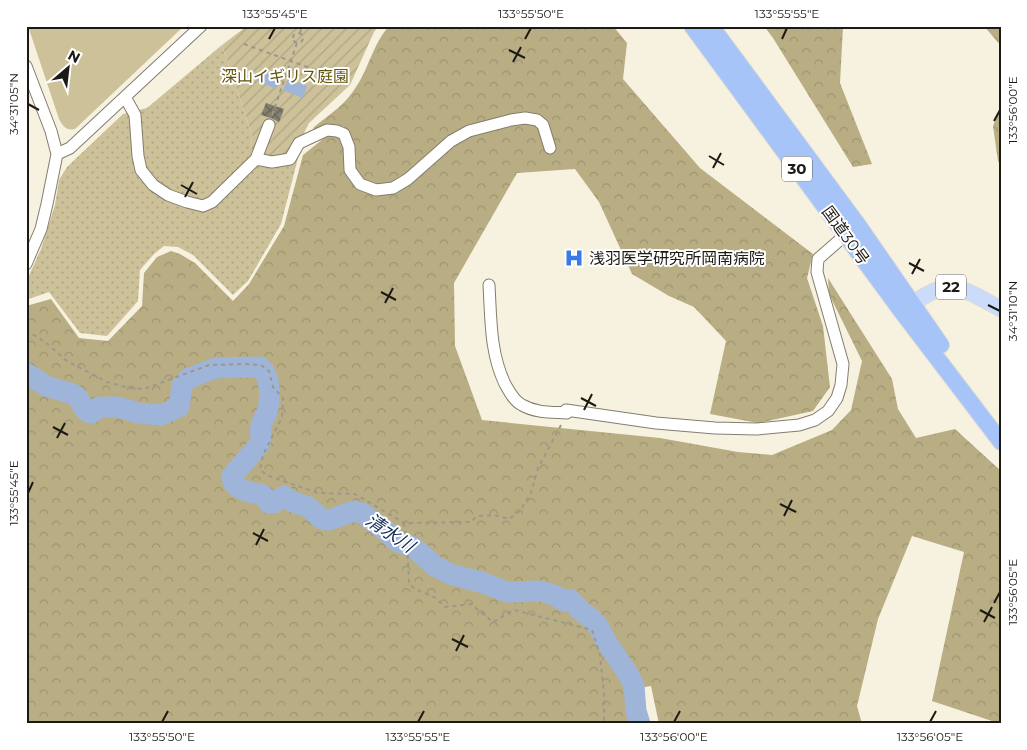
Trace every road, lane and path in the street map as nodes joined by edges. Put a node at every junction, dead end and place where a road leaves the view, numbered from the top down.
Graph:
1 (201, 26) edge
2 (302, 26) edge
3 (692, 26) edge
4 (711, 26) edge
5 (300, 34) junction
6 (297, 43) junction
7 (244, 44) dead end
8 (291, 61) junction
9 (26, 66) edge
10 (332, 76) dead end
11 (126, 97) junction
12 (269, 125) joint
13 (550, 148) dead end
14 (57, 154) junction
15 (256, 160) junction
16 (851, 230) junction
17 (26, 264) edge
18 (489, 285) dead end
19 (907, 308) junction
20 (1001, 310) edge
21 (26, 330) edge
22 (567, 414) junction
23 (1001, 436) edge
24 (1001, 442) edge
25 (404, 523) junction
26 (604, 724) edge

1 - 11 street
2 - 5 path
3 - 16 highway, 国道30号 / 30
4 - 16 highway, 国道30号 / 30
5 - 6 path
5 - 6 path
6 - 8 path
7 - 8 path
8 - 10 path
8 - 12 path
9 - 14 street
11 - 14 street
11 - 15 street
12 - 15 street
13 - 15 street
14 - 17 street
16 - 19 highway, 国道30号 / 30
16 - 22 street
18 - 22 street
19 - 20 main road, 22
19 - 23 highway, 国道30号 / 30
19 - 24 highway, 国道30号 / 30
21 - 25 path
22 - 25 path
25 - 26 path

